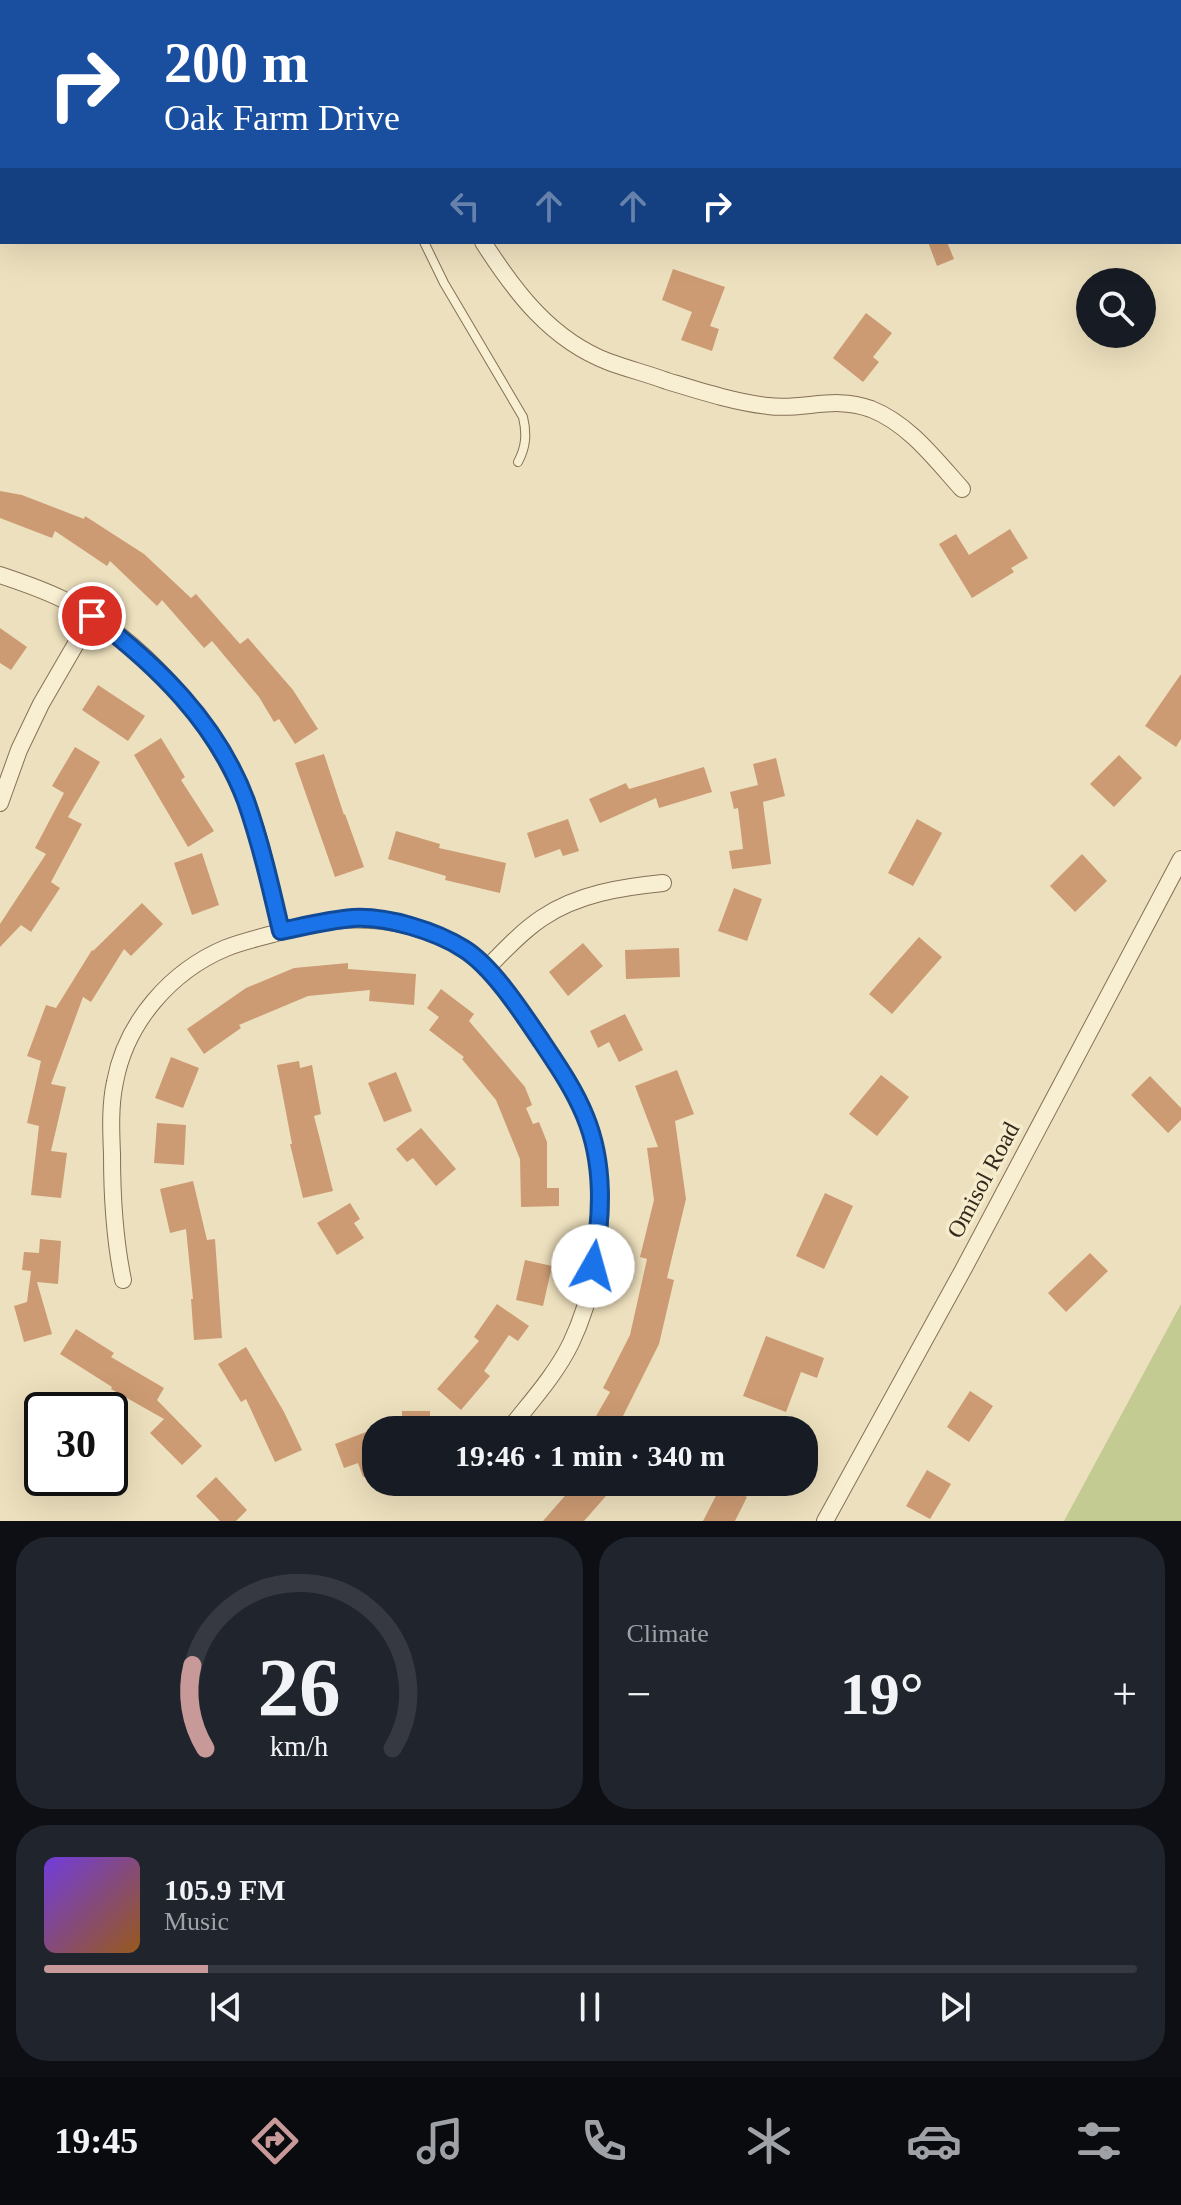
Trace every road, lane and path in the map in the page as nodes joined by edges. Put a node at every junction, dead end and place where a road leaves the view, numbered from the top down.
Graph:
1 (425, 244) edge
2 (484, 244) edge
3 (518, 462) dead end
4 (962, 489) dead end
5 (0, 575) edge
6 (92, 616) junction
7 (0, 803) edge
8 (1181, 859) edge
9 (663, 883) dead end
10 (281, 931) junction
11 (486, 969) junction
12 (123, 1280) dead end
13 (520, 1416) edge
14 (825, 1521) edge

1 - 3 lane
2 - 4 street
5 - 6 street
6 - 7 street
6 - 10 street
8 - 14 street, Omisol Road
9 - 11 street
10 - 11 street
10 - 12 street
11 - 13 street

